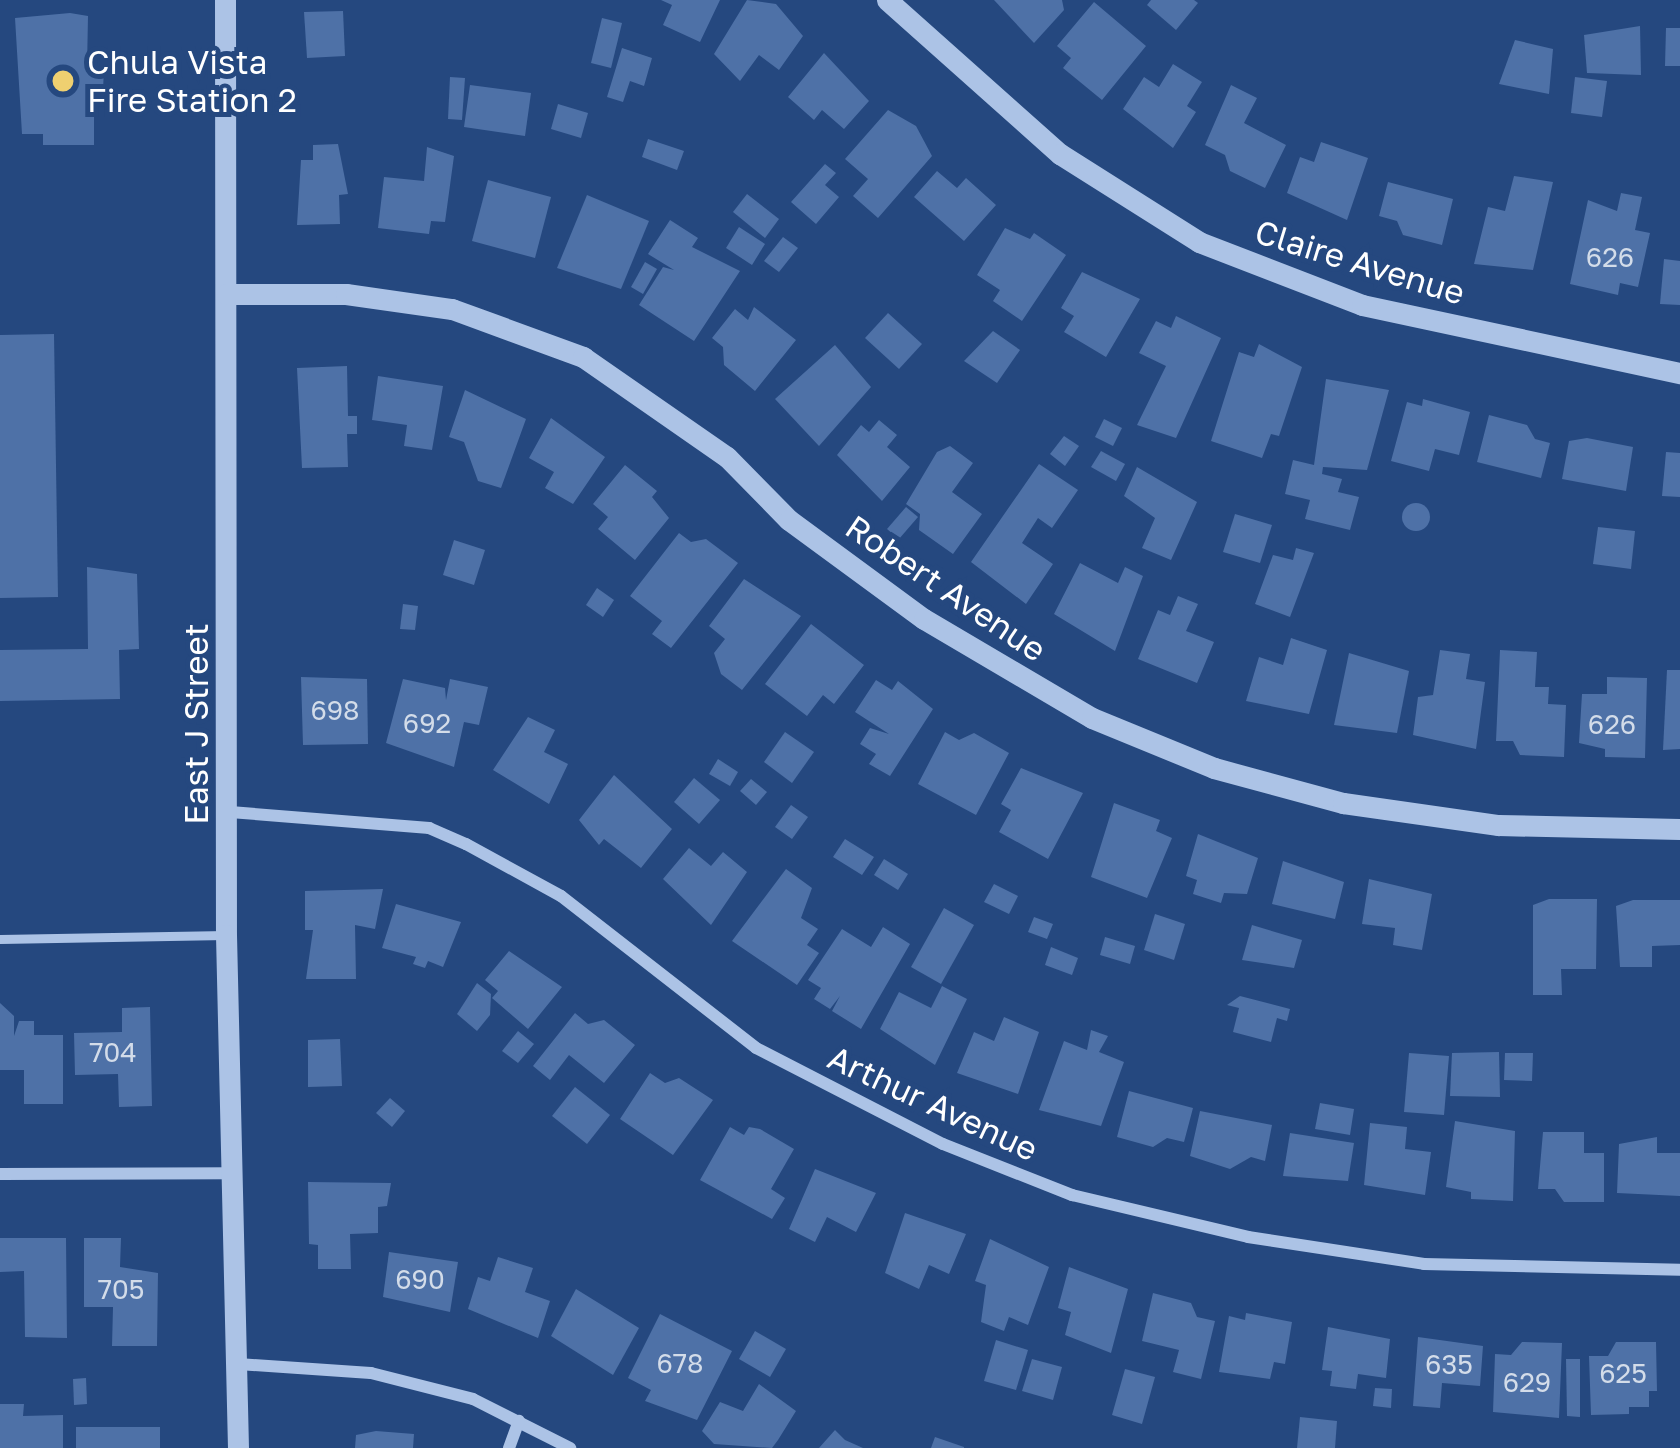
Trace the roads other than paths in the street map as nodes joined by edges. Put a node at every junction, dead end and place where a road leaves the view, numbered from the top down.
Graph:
1 (225, 0) edge
2 (887, 0) edge
3 (227, 294) junction
4 (1680, 373) edge
5 (230, 812) junction
6 (1680, 829) edge
7 (226, 935) junction
8 (0, 939) edge
9 (232, 1173) junction
10 (0, 1174) edge
11 (1680, 1270) edge
12 (238, 1364) junction
13 (519, 1421) junction
14 (238, 1448) edge
15 (509, 1448) edge
16 (570, 1448) edge

1 - 3 street, East J Street
2 - 4 street, Claire Avenue
3 - 5 street, East J Street
3 - 6 street, Robert Avenue
5 - 7 street, East J Street
5 - 11 street, Arthur Avenue
7 - 8 lane
7 - 9 street, East J Street
9 - 10 street
9 - 12 street, East J Street
12 - 13 street
12 - 14 street, East J Street
13 - 15 street
13 - 16 street

